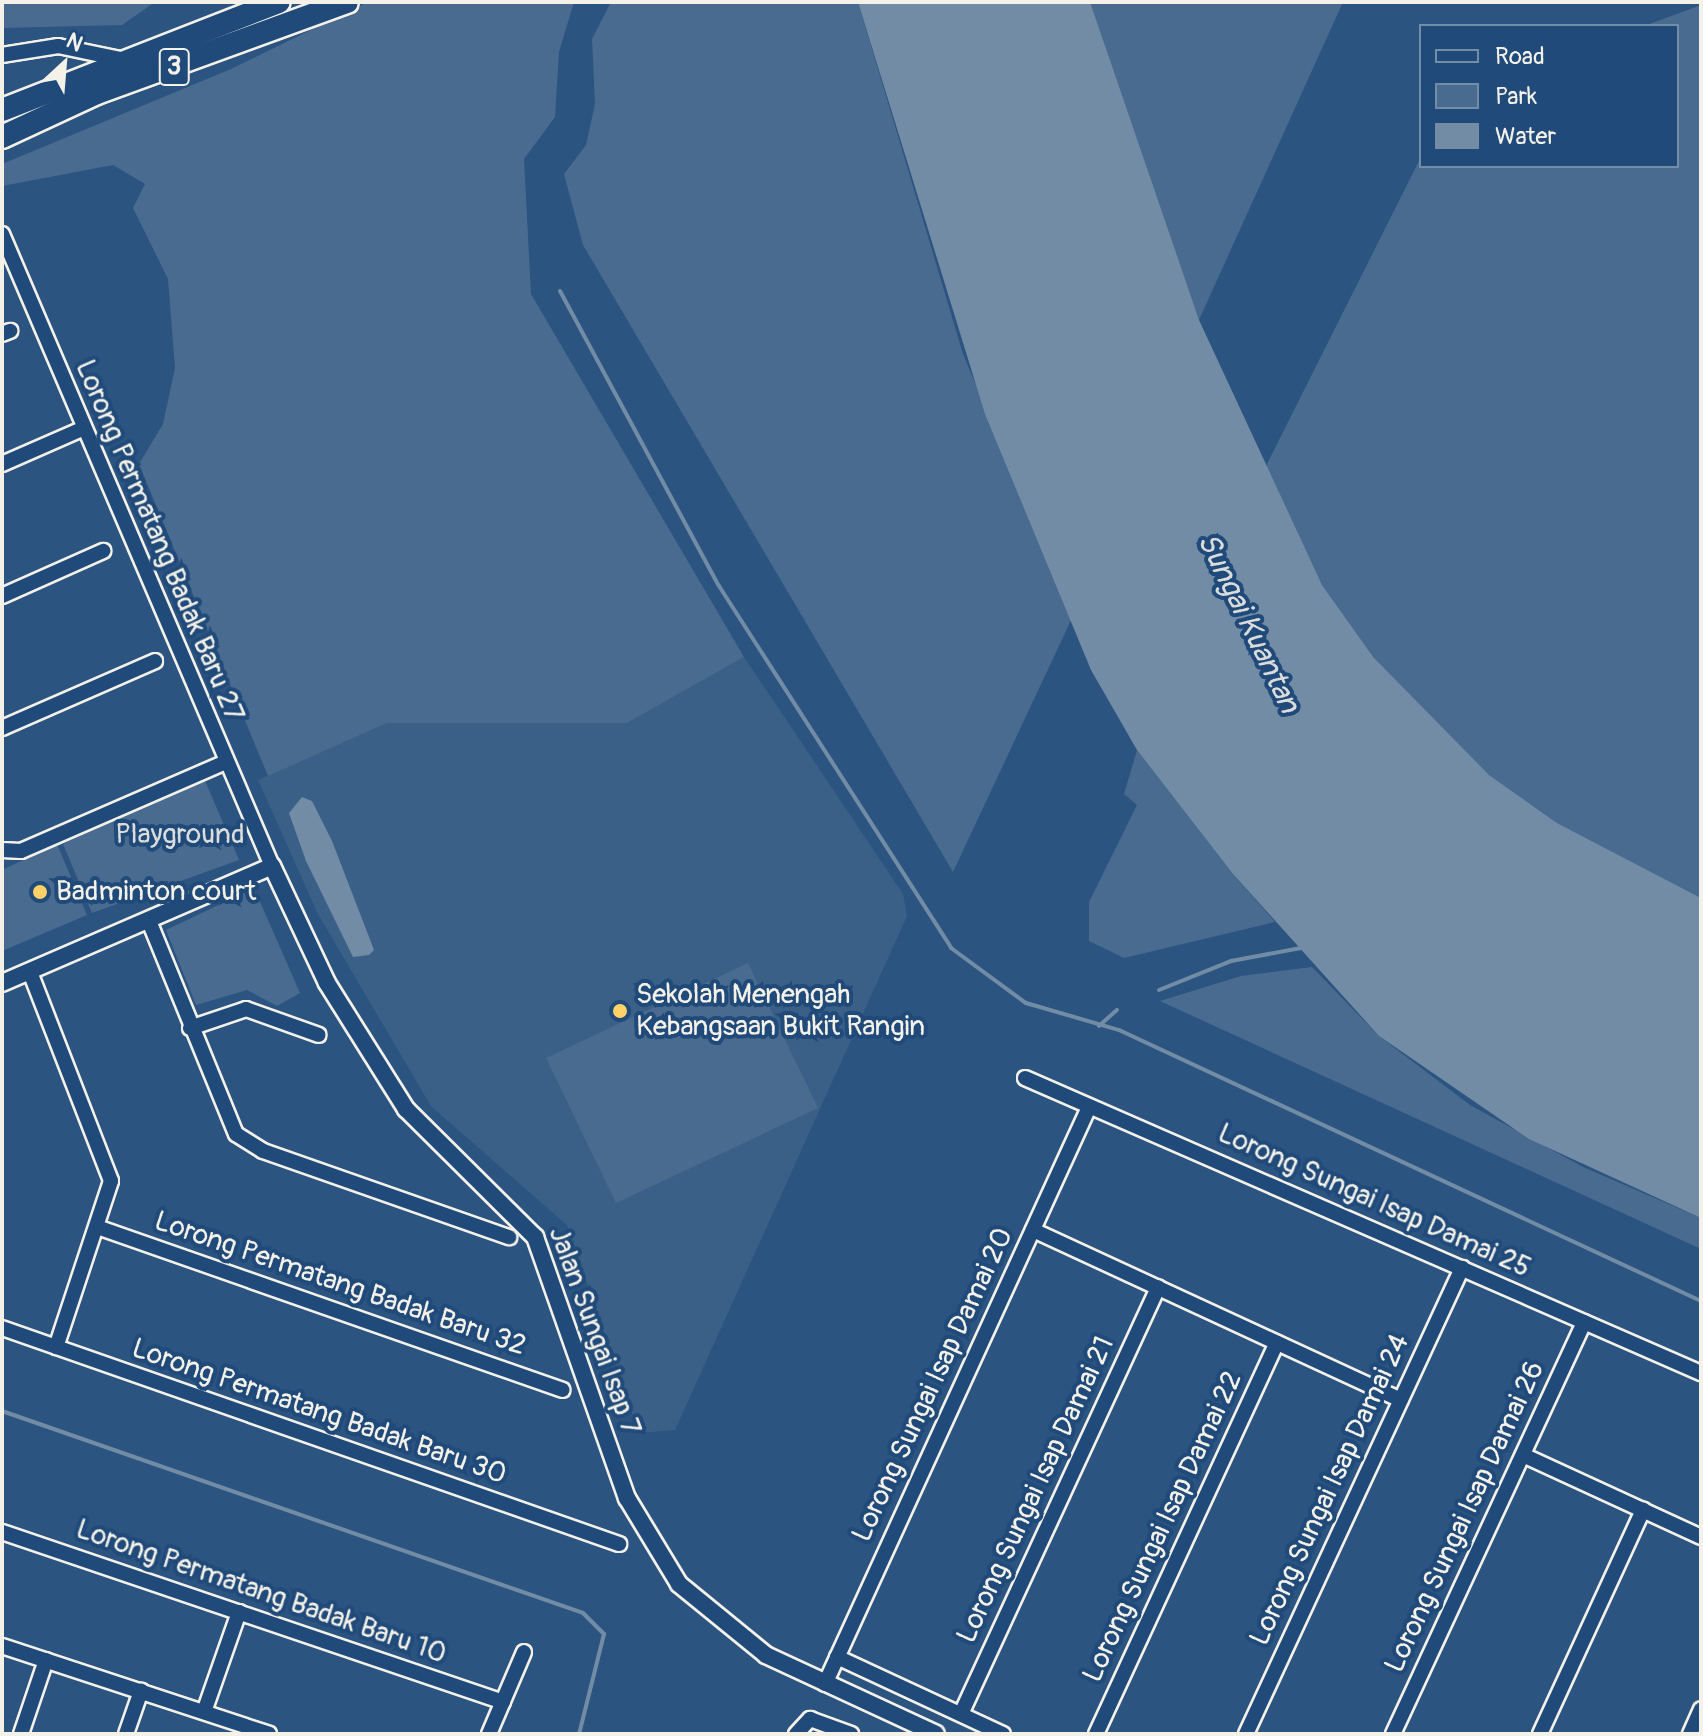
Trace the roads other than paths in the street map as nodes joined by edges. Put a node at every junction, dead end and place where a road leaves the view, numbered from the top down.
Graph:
1 (279, 2) edge
2 (347, 2) edge
3 (2, 55) edge
4 (125, 60) junction
5 (2, 110) edge
6 (2, 137) edge
7 (2, 234) edge
8 (82, 429) junction
9 (2, 464) edge
10 (103, 551) dead end
11 (2, 596) edge
12 (155, 661) dead end
13 (2, 728) edge
14 (226, 762) junction
15 (2, 850) edge
16 (272, 866) junction
17 (149, 921) junction
18 (30, 972) junction
19 (2, 983) edge
20 (190, 1028) junction
21 (319, 1035) dead end
22 (1025, 1078) dead end
23 (1089, 1107) junction
24 (100, 1228) junction
25 (1033, 1230) junction
26 (509, 1237) dead end
27 (1462, 1268) junction
28 (1158, 1287) junction
29 (1584, 1322) junction
30 (2, 1328) edge
31 (1277, 1343) junction
32 (56, 1347) junction
33 (1701, 1373) edge
34 (562, 1390) dead end
35 (1401, 1400) junction
36 (1523, 1455) junction
37 (1643, 1510) junction
38 (2, 1532) edge
39 (1701, 1537) edge
40 (619, 1544) dead end
41 (239, 1612) junction
42 (2, 1646) edge
43 (524, 1652) dead end
44 (837, 1657) junction
45 (46, 1660) junction
46 (825, 1684) junction
47 (141, 1691) junction
48 (503, 1702) junction
49 (1701, 1709) edge
50 (204, 1712) junction
51 (961, 1714) junction
52 (21, 1734) edge
53 (126, 1734) edge
54 (269, 1734) edge
55 (489, 1734) edge
56 (796, 1734) edge
57 (851, 1734) edge
58 (936, 1734) edge
59 (1003, 1734) edge
60 (1096, 1734) edge
61 (1246, 1734) edge
62 (1393, 1734) edge
63 (1540, 1734) edge
64 (1690, 1734) edge

1 - 4 highway, 3
2 - 6 highway, 3
3 - 4 street
4 - 5 highway, 3
7 - 8 street, Lorong Permatang Badak Baru 27
8 - 9 street
8 - 14 street, Lorong Permatang Badak Baru 27
10 - 11 street
12 - 13 street
14 - 15 street
14 - 16 street, Lorong Permatang Badak Baru 27
16 - 17 street
16 - 46 street, Jalan Sungai Isap 7
17 - 18 street
17 - 20 street
18 - 19 street
18 - 24 street
20 - 21 street
20 - 26 street
22 - 23 street, Lorong Sungai Isap Damai 25
23 - 25 street, Lorong Sungai Isap Damai 20
23 - 27 street, Lorong Sungai Isap Damai 25
24 - 32 street
24 - 34 street, Lorong Permatang Badak Baru 32
25 - 28 street
25 - 44 street, Lorong Sungai Isap Damai 20
27 - 29 street, Lorong Sungai Isap Damai 25
27 - 35 street, Lorong Sungai Isap Damai 24
28 - 31 street
28 - 51 street, Lorong Sungai Isap Damai 21
29 - 33 street, Lorong Sungai Isap Damai 25
29 - 36 street, Lorong Sungai Isap Damai 26
30 - 32 street, Lorong Permatang Badak Baru 30
31 - 35 street
31 - 60 street, Lorong Sungai Isap Damai 22
32 - 40 street, Lorong Permatang Badak Baru 30
35 - 61 street, Lorong Sungai Isap Damai 24
36 - 37 street
36 - 62 street, Lorong Sungai Isap Damai 26
37 - 39 street
37 - 63 street
38 - 41 street, Lorong Permatang Badak Baru 10
41 - 48 street, Lorong Permatang Badak Baru 10
41 - 50 street
42 - 45 street
43 - 48 street
44 - 46 street, Lorong Sungai Isap Damai 20
44 - 51 street
45 - 47 street
45 - 52 street
46 - 58 street, Jalan Sungai Isap 7
47 - 50 street
47 - 53 street
48 - 55 street
49 - 64 street
50 - 54 street
51 - 59 street
56 - 57 street

